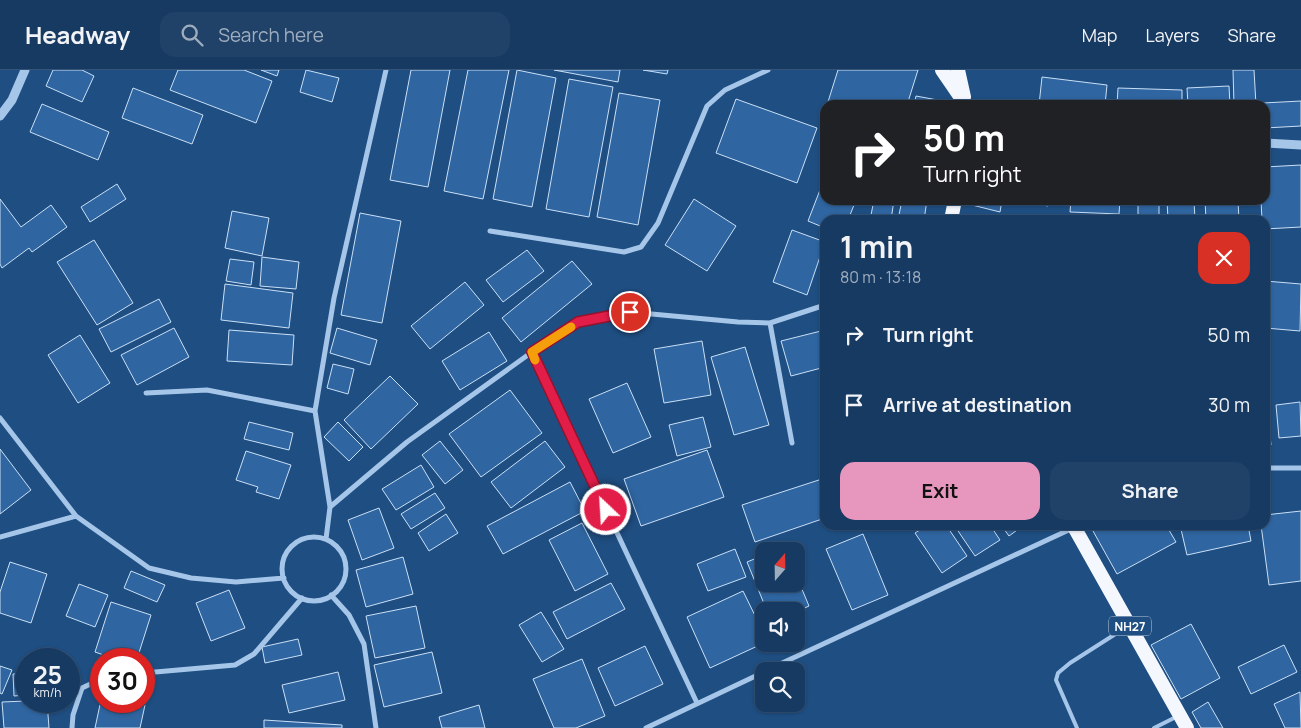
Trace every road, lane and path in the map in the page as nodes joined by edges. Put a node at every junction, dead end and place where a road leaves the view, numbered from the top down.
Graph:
1 (25, 70) edge
2 (386, 70) edge
3 (768, 70) edge
4 (942, 70) edge
5 (958, 70) edge
6 (963, 100) edge
7 (965, 100) edge
8 (0, 116) edge
9 (1270, 143) edge
10 (1301, 145) edge
11 (490, 231) dead end
12 (820, 307) edge
13 (770, 323) junction
14 (532, 352) junction
15 (146, 393) dead end
16 (315, 411) junction
17 (0, 418) edge
18 (792, 442) dead end
19 (1270, 468) edge
20 (1301, 468) edge
21 (330, 506) junction
22 (76, 516) junction
23 (1066, 530) edge
24 (1077, 530) edge
25 (0, 537) edge
26 (326, 539) junction
27 (284, 578) junction
28 (331, 595) junction
29 (302, 598) junction
30 (1130, 625) junction
31 (785, 662) edge
32 (155, 672) edge
33 (755, 676) edge
34 (90, 684) edge
35 (697, 703) junction
36 (1181, 714) junction
37 (72, 728) edge
38 (376, 728) edge
39 (646, 728) edge
40 (1077, 728) edge
41 (1154, 728) edge
42 (1187, 728) edge

1 - 8 street
2 - 16 street
3 - 11 street
4 - 6 highway
5 - 7 highway
9 - 10 street
12 - 13 street
13 - 14 street
13 - 18 street
14 - 21 street
14 - 35 street
15 - 16 street
16 - 21 street
17 - 22 street
19 - 20 street
21 - 26 street
22 - 25 street
22 - 27 street
23 - 31 street
24 - 30 highway, NH27
26 - 27 street
26 - 28 street
27 - 29 street
28 - 29 street
28 - 38 street
29 - 32 street
30 - 36 highway, NH27
30 - 40 lane
33 - 35 street
34 - 37 street
35 - 39 street
36 - 41 lane
36 - 42 highway, NH27

